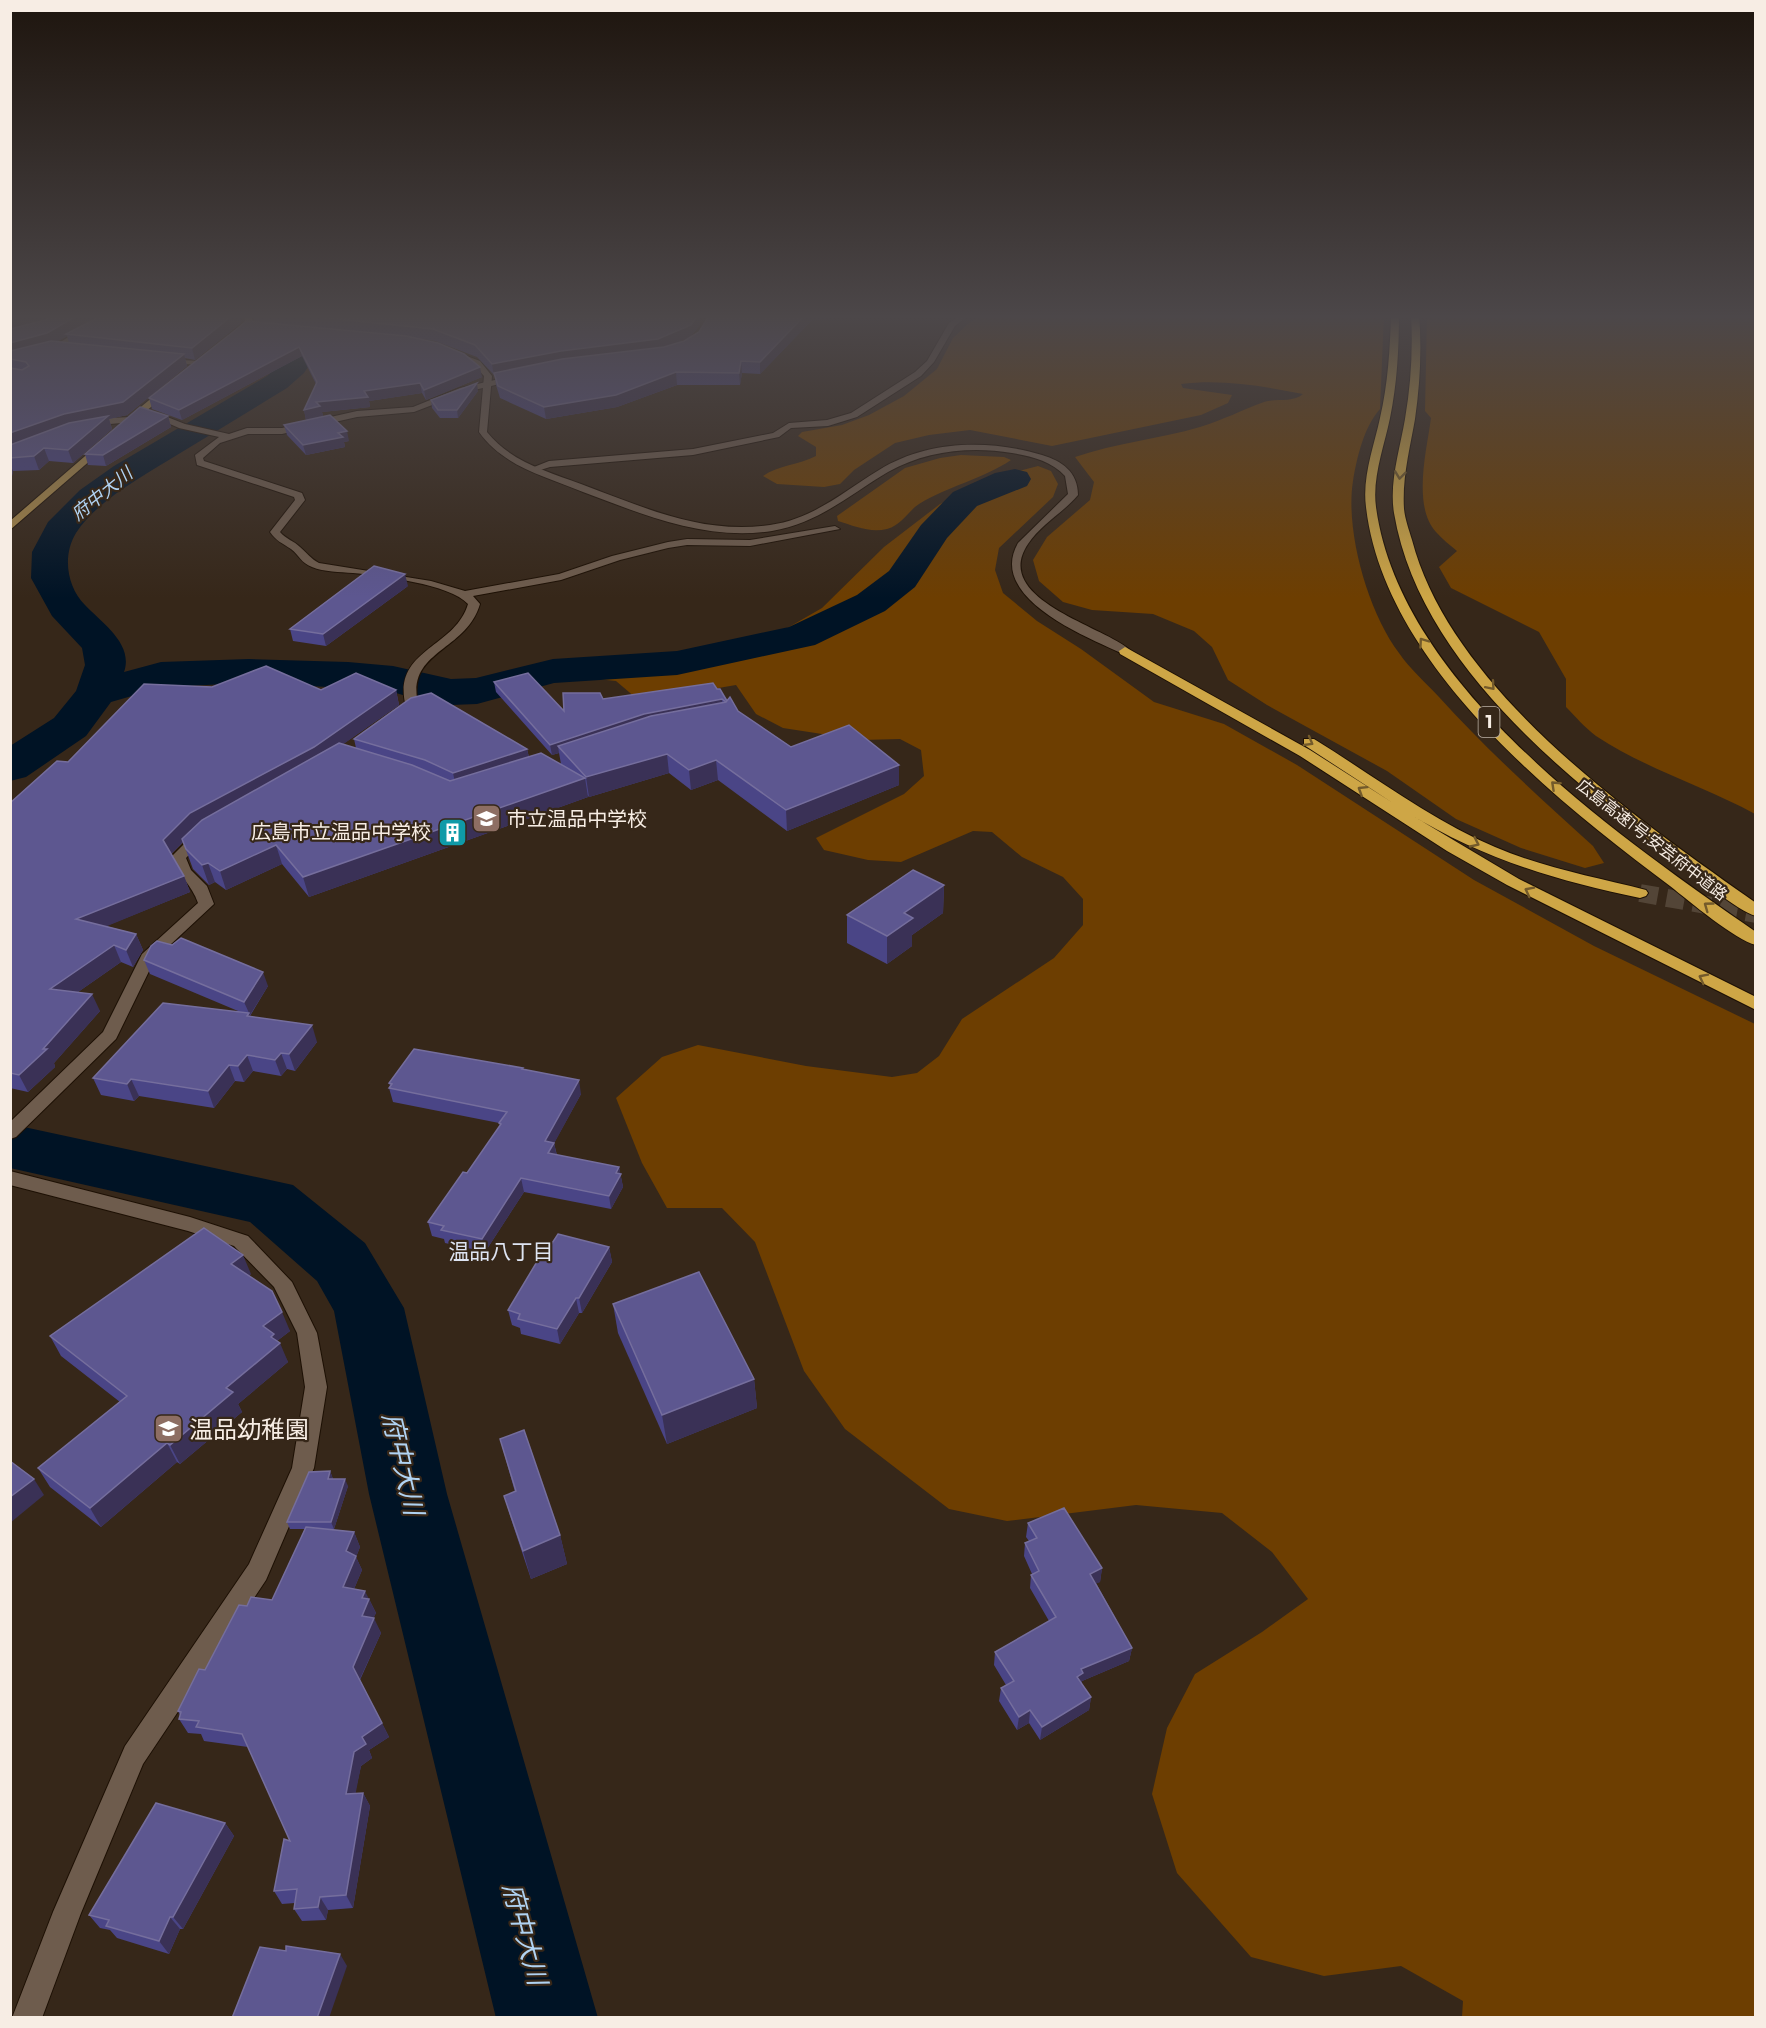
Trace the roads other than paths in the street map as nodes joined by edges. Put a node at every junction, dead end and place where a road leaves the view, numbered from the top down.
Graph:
1 (143, 409) edge
2 (415, 409) edge
3 (484, 409) edge
4 (865, 409) edge
5 (1387, 409) edge
6 (1411, 409) edge
7 (139, 412) junction
8 (131, 420) junction
9 (122, 428) edge
10 (75, 432) edge
11 (113, 435) edge
12 (227, 436) junction
13 (534, 469) junction
14 (10, 527) edge
15 (759, 529) junction
16 (835, 529) dead end
17 (767, 540) junction
18 (465, 594) junction
19 (1125, 651) junction
20 (386, 722) edge
21 (220, 824) edge
22 (1640, 893) tunnel mouth
23 (1755, 911) edge
24 (1755, 940) edge
25 (1755, 1005) edge
26 (10, 1133) edge
27 (10, 1178) edge
28 (27, 2018) edge

1 - 7 main road
2 - 12 street
3 - 13 street
4 - 13 street
24 -> 5 highway, 広島高速1号;安芸府中道路 / 1
6 -> 23 highway, 広島高速1号;安芸府中道路 / 1
7 - 8 main road
7 - 12 street
8 - 9 main road
8 - 10 street
11 - 14 main road
12 - 18 street
13 - 15 street
15 - 17 street
15 - 19 street
16 - 17 street
17 - 18 street
18 - 20 street
19 -> 22 highway
25 -> 19 highway
21 - 26 street
27 - 28 street

